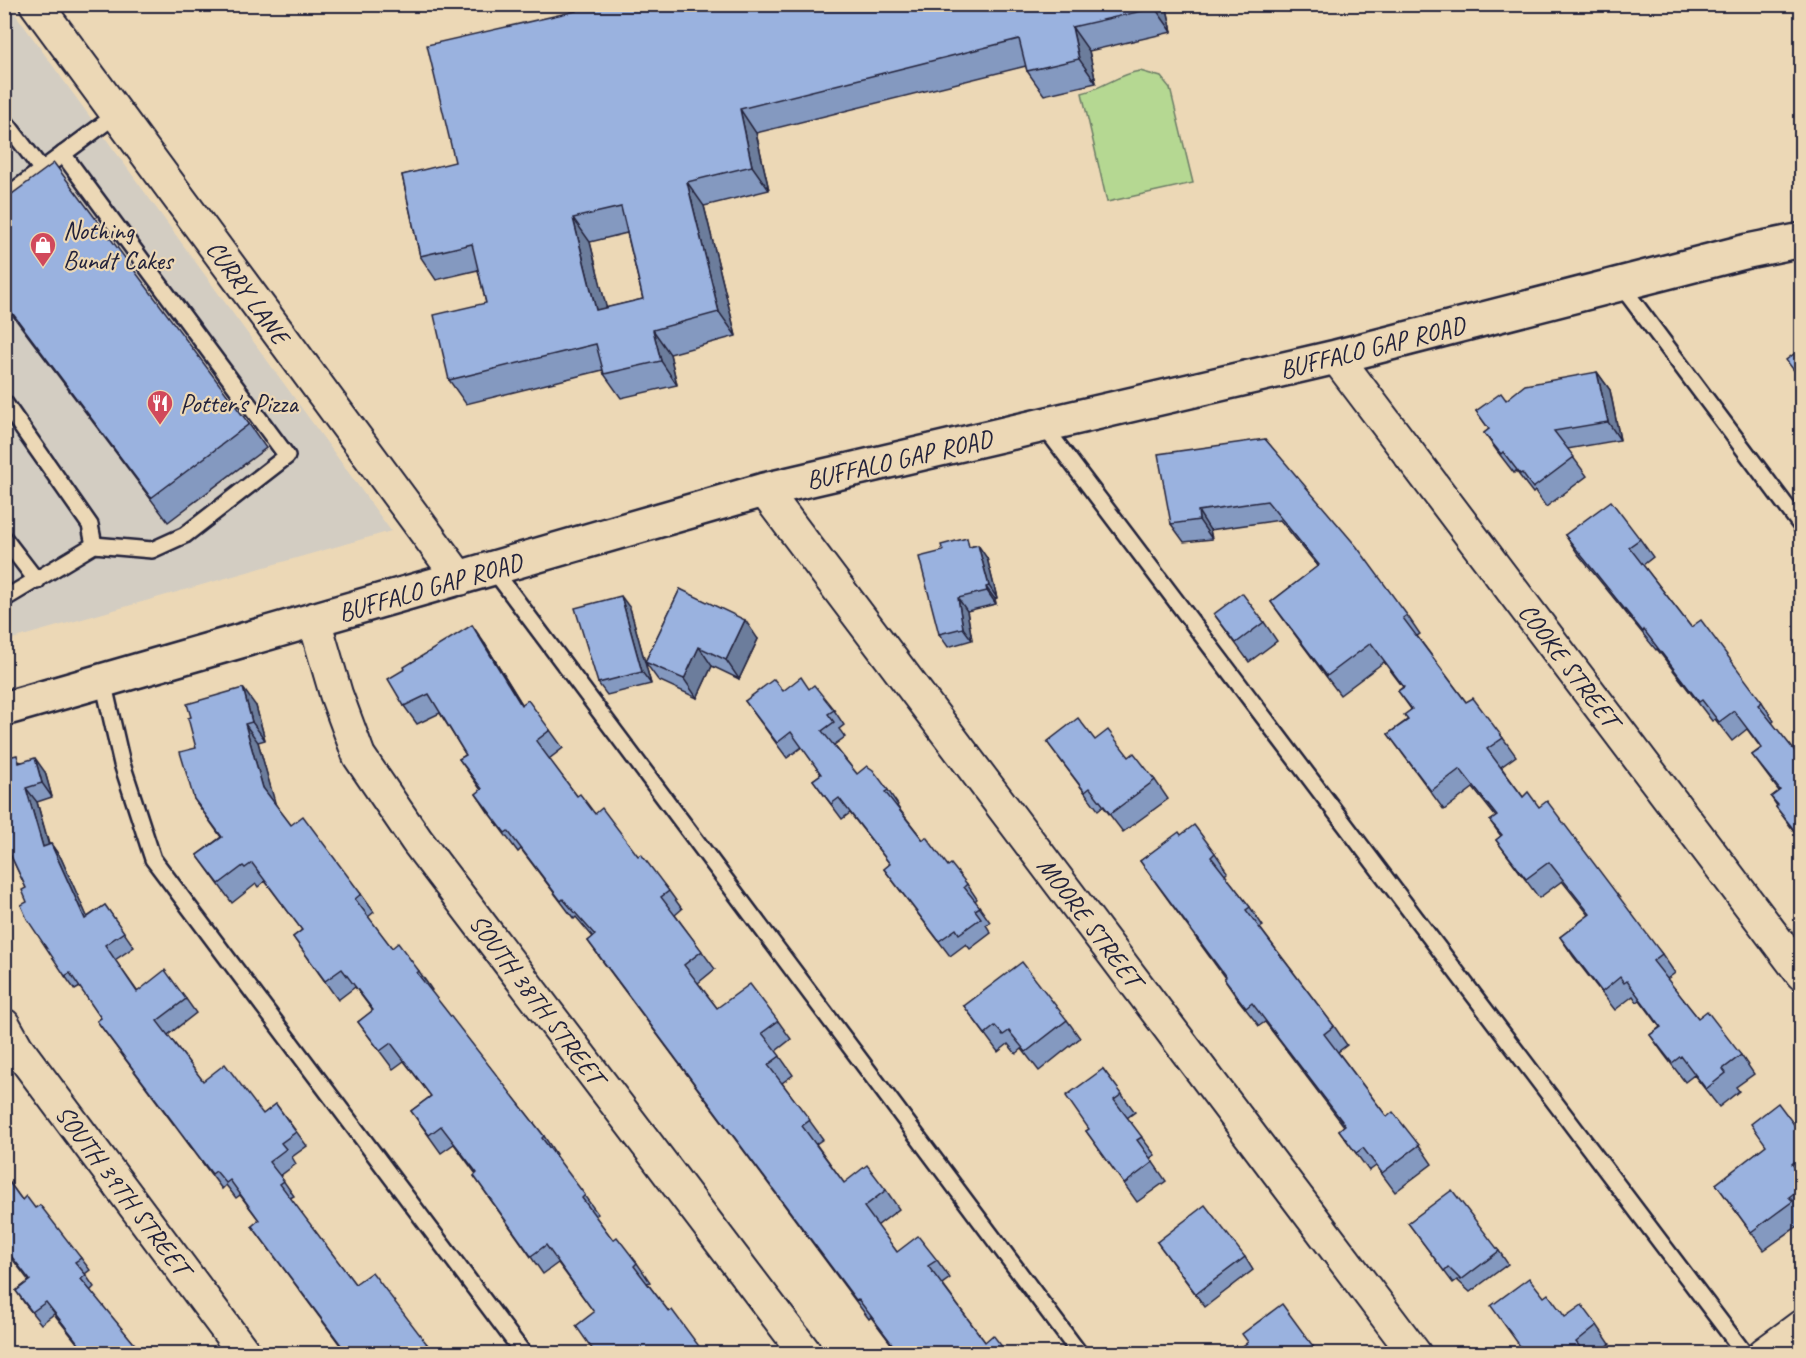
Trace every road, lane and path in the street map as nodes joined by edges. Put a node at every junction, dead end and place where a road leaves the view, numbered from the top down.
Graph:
1 (36, 4) edge
2 (117, 114) junction
3 (4, 120) edge
4 (63, 154) junction
5 (42, 170) junction
6 (4, 198) edge
7 (1802, 240) edge
8 (1620, 284) junction
9 (1336, 357) junction
10 (4, 402) edge
11 (1043, 425) junction
12 (764, 490) junction
13 (1802, 526) edge
14 (4, 538) edge
15 (94, 545) junction
16 (493, 569) junction
17 (460, 579) junction
18 (37, 581) junction
19 (4, 599) edge
20 (314, 620) junction
21 (103, 681) junction
22 (4, 709) edge
23 (1802, 974) edge
24 (4, 1025) edge
25 (1802, 1326) edge
26 (245, 1353) edge
27 (524, 1353) edge
28 (806, 1353) edge
29 (1080, 1353) edge
30 (1415, 1353) edge
31 (1745, 1353) edge
32 (1764, 1353) edge

1 - 2 street, CURRY LANE
2 - 4 lane
2 - 17 street, CURRY LANE
3 - 5 lane
4 - 5 lane
4 - 15 lane
5 - 6 lane
7 - 8 main road, BUFFALO GAP ROAD
8 - 9 main road, BUFFALO GAP ROAD
8 - 13 lane
9 - 11 main road, BUFFALO GAP ROAD
9 - 23 street, COOKE STREET
10 - 15 lane
11 - 12 main road, BUFFALO GAP ROAD
11 - 31 lane
12 - 16 main road, BUFFALO GAP ROAD
12 - 30 street, MOORE STREET
14 - 18 lane
15 - 18 lane
16 - 17 main road, BUFFALO GAP ROAD
16 - 29 lane
17 - 20 main road, BUFFALO GAP ROAD
18 - 19 lane
20 - 21 main road, BUFFALO GAP ROAD
20 - 28 street, SOUTH 38TH STREET
21 - 22 main road, BUFFALO GAP ROAD
21 - 27 lane
24 - 26 street, SOUTH 39TH STREET
25 - 32 street

